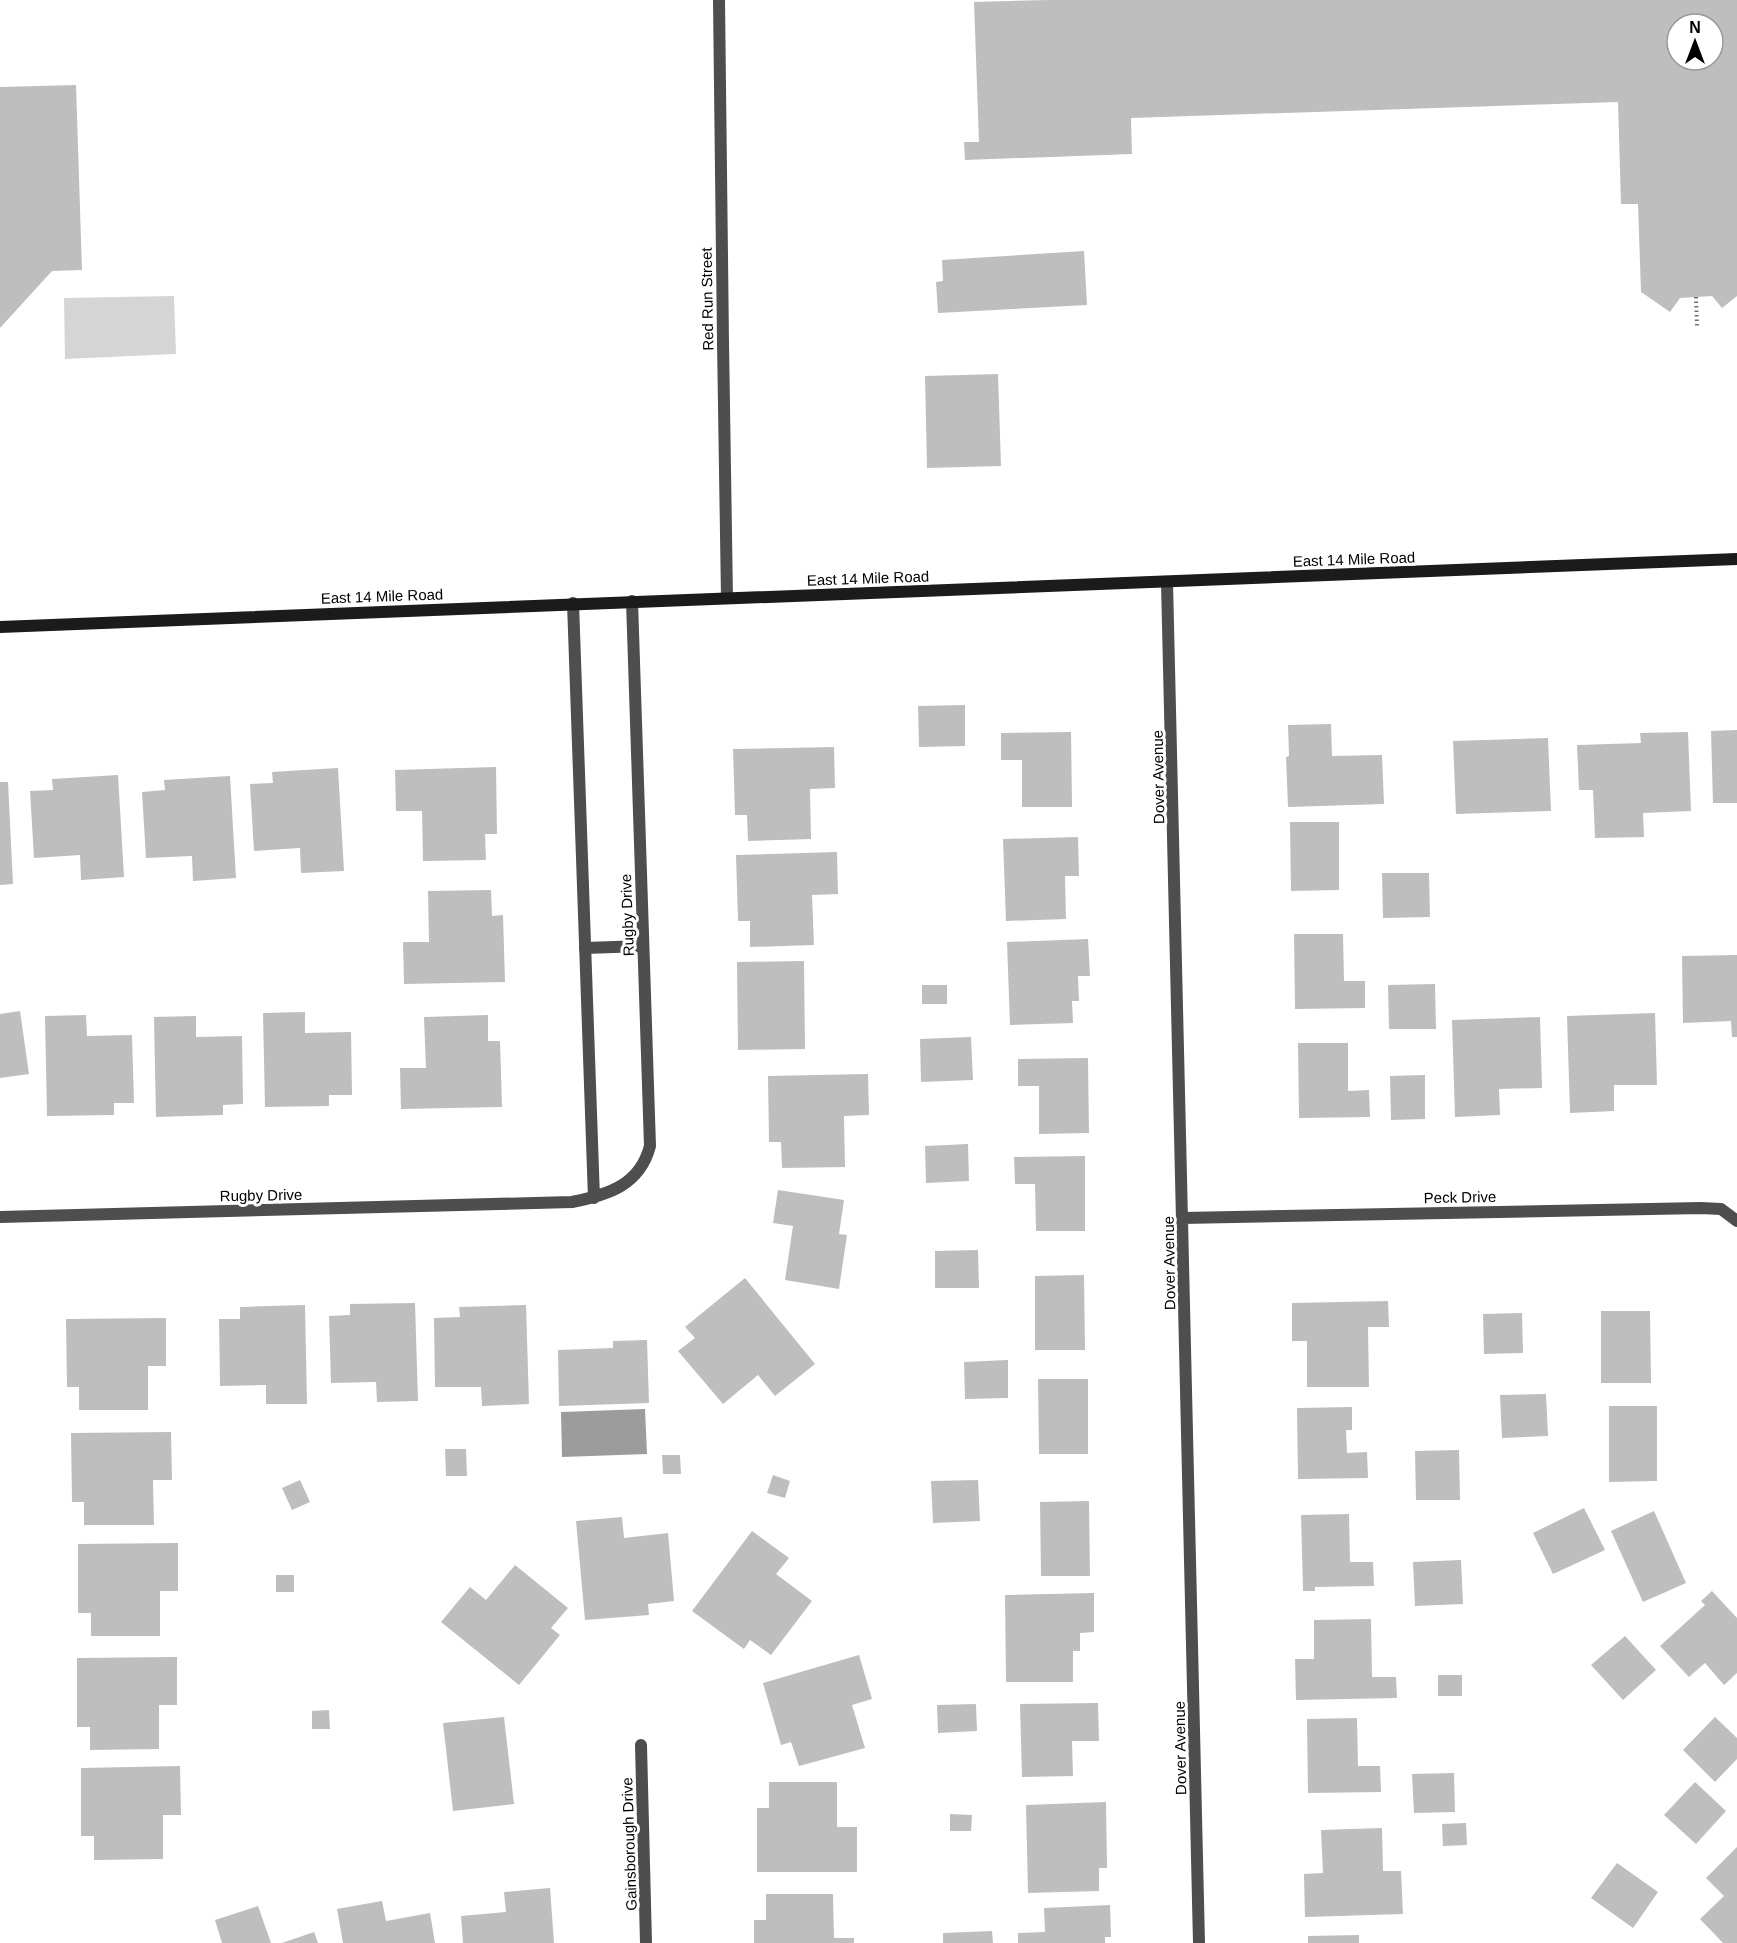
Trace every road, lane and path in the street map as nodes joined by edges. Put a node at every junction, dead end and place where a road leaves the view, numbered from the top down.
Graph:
1 (719, 0) edge
2 (1696, 297) dead end
3 (1697, 326) dead end
4 (1737, 559) edge
5 (1167, 582) junction
6 (728, 598) junction
7 (632, 601) junction
8 (573, 603) junction
9 (0, 627) edge
10 (644, 946) junction
11 (585, 948) junction
12 (594, 1198) junction
13 (0, 1217) edge
14 (1183, 1218) junction
15 (1736, 1219) edge
16 (641, 1745) dead end
17 (646, 1943) edge
18 (1199, 1943) edge

1 - 6 street, Red Run Street
2 - 3 path
4 - 5 main road, East 14 Mile Road
5 - 6 main road, East 14 Mile Road
5 - 14 street, Dover Avenue
6 - 7 main road, East 14 Mile Road
7 - 8 main road, East 14 Mile Road
7 - 10 street, Rugby Drive
8 - 9 main road, East 14 Mile Road
8 - 11 street
10 - 11 street
10 - 12 street, Rugby Drive
11 - 12 street
12 - 13 street, Rugby Drive
14 - 15 street, Peck Drive
14 - 18 street, Dover Avenue
16 - 17 street, Gainsborough Drive

